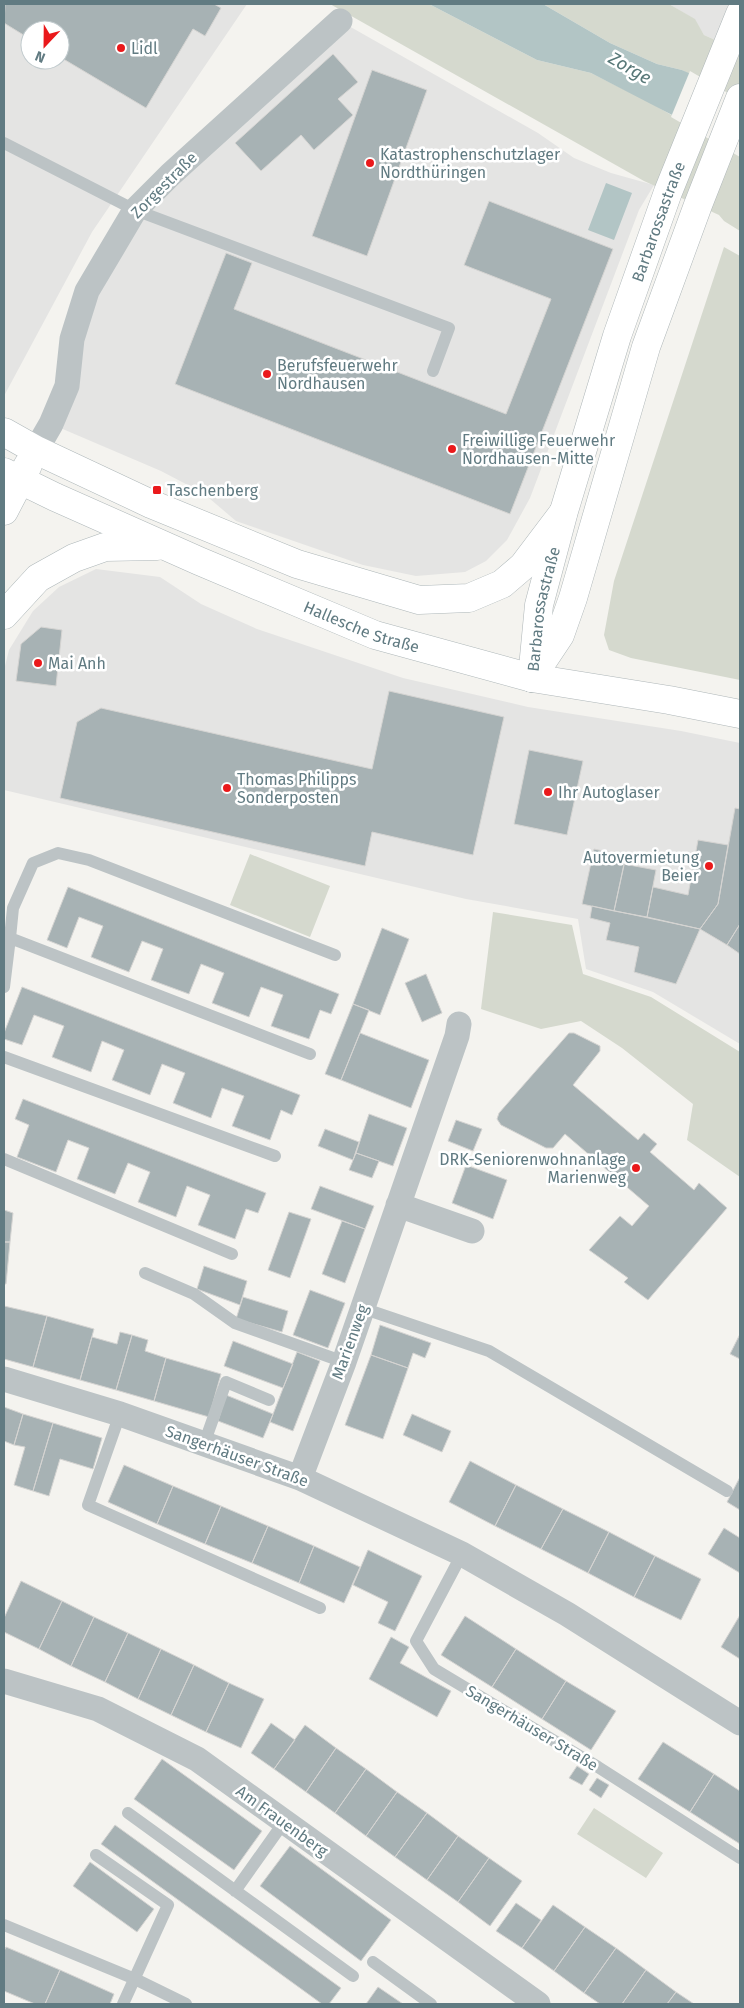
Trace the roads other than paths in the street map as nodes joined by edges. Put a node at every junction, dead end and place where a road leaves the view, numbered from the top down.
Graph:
1 (740, 14) edge
2 (340, 21) dead end
3 (740, 98) edge
4 (4, 143) edge
5 (135, 210) junction
6 (433, 370) dead end
7 (4, 432) edge
8 (36, 450) junction
9 (12, 476) edge
10 (4, 511) edge
11 (564, 512) junction
12 (164, 546) junction
13 (4, 615) edge
14 (532, 678) junction
15 (740, 714) edge
16 (7, 937) edge
17 (335, 955) dead end
18 (4, 987) edge
19 (459, 1024) dead end
20 (310, 1054) dead end
21 (4, 1057) edge
22 (275, 1156) dead end
23 (4, 1159) edge
24 (398, 1204) junction
25 (472, 1231) dead end
26 (232, 1254) dead end
27 (145, 1273) dead end
28 (362, 1308) junction
29 (344, 1362) junction
30 (4, 1379) edge
31 (269, 1400) dead end
32 (120, 1414) junction
33 (204, 1444) junction
34 (300, 1478) junction
35 (727, 1491) dead end
36 (462, 1554) junction
37 (320, 1608) dead end
38 (4, 1681) edge
39 (740, 1723) edge
40 (128, 1814) dead end
41 (284, 1822) junction
42 (96, 1855) dead end
43 (740, 1858) edge
44 (235, 1891) junction
45 (4, 1925) edge
46 (373, 1962) dead end
47 (354, 1976) dead end
48 (135, 1979) junction
49 (123, 2004) edge
50 (186, 2004) edge
51 (431, 2004) edge
52 (538, 2004) edge

1 - 11 main road, Barbarossastraße
2 - 5 street, Zorgestraße
3 - 14 main road, Barbarossastraße
4 - 5 lane
5 - 6 lane
5 - 8 street, Zorgestraße
7 - 8 main road
8 - 9 main road
8 - 11 main road
9 - 10 main road
9 - 12 main road, Hallesche Straße
11 - 14 main road, Barbarossastraße
12 - 13 main road
12 - 14 main road, Hallesche Straße
14 - 15 main road, Hallesche Straße
16 - 17 lane
16 - 18 lane
16 - 20 lane
19 - 24 street, Marienweg
21 - 22 lane
23 - 26 lane
24 - 25 street
24 - 28 street, Marienweg
27 - 29 lane
28 - 29 street, Marienweg
28 - 35 lane
29 - 34 street, Marienweg
30 - 32 street, Sangerhäuser Straße
31 - 33 lane
32 - 33 street, Sangerhäuser Straße
32 - 37 lane
33 - 34 street, Sangerhäuser Straße
34 - 36 street, Sangerhäuser Straße
36 - 39 street, Sangerhäuser Straße
36 - 43 lane, Sangerhäuser Straße
38 - 41 street, Am Frauenberg
40 - 44 lane
41 - 44 lane
41 - 52 street, Am Frauenberg
42 - 48 lane
44 - 47 lane
45 - 48 lane
46 - 51 lane
48 - 49 lane
48 - 50 lane

